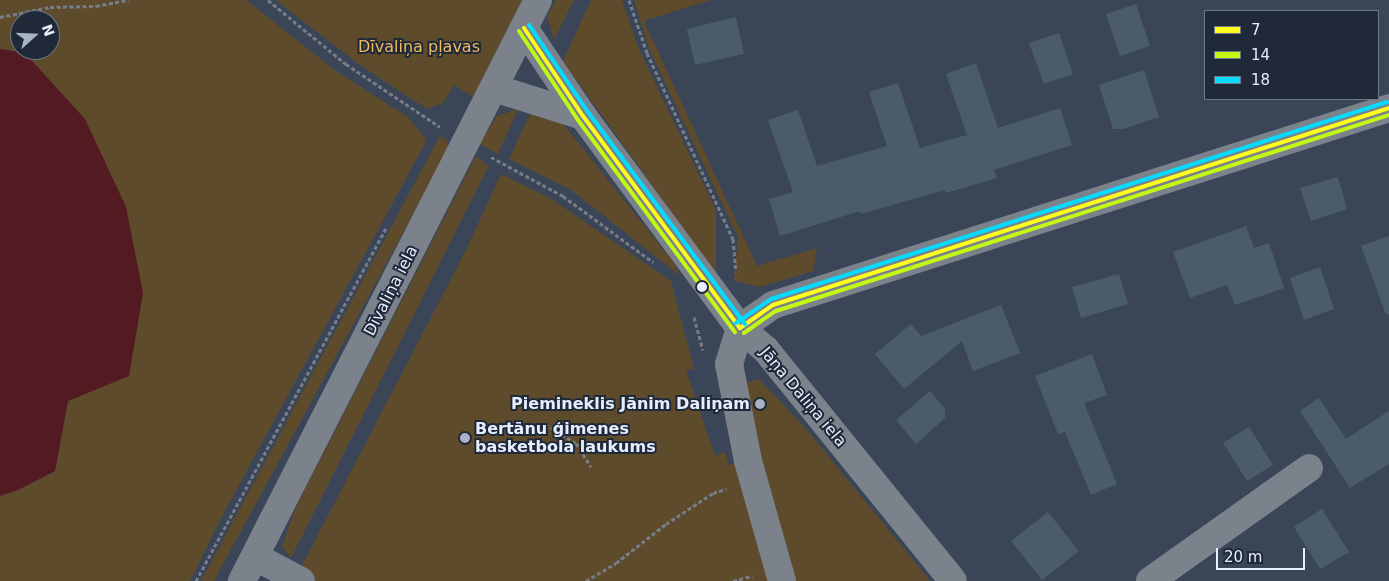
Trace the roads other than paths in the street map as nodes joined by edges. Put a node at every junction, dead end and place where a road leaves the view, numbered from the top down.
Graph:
1 (538, 0) edge
2 (522, 32) junction
3 (494, 88) junction
4 (1389, 108) edge
5 (583, 116) junction
6 (740, 328) junction
7 (1309, 468) dead end
8 (256, 557) junction
9 (242, 581) edge
10 (301, 581) edge
11 (782, 581) edge
12 (953, 581) edge
13 (1150, 581) edge

1 - 2 street, Dīvaliņa iela
2 - 3 street, Dīvaliņa iela
2 - 5 street, Jāņa Daliņa iela
3 - 5 street
3 - 8 street, Dīvaliņa iela
4 - 6 street
5 - 6 street, Jāņa Daliņa iela
6 - 11 street
6 - 12 street, Jāņa Daliņa iela
7 - 13 street
8 - 9 street, Dīvaliņa iela
8 - 10 street

